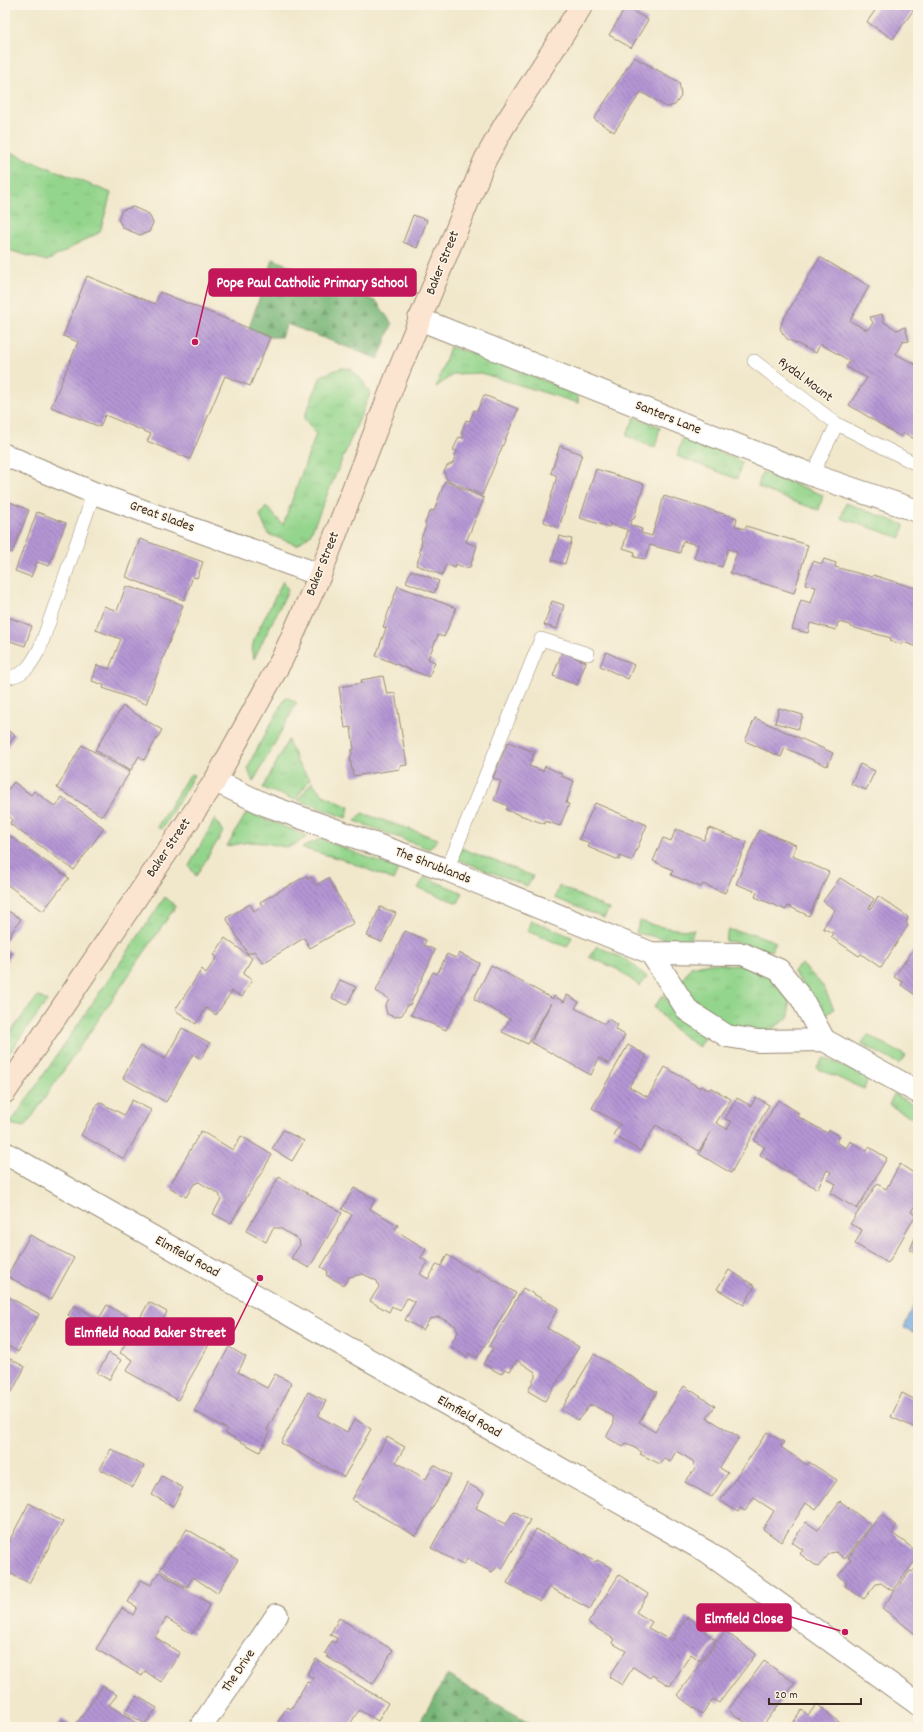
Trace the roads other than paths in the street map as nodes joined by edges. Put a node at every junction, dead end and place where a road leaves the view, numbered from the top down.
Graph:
1 (582, 5) edge
2 (419, 319) junction
3 (754, 361) dead end
4 (837, 424) junction
5 (5, 455) edge
6 (918, 465) edge
7 (812, 475) junction
8 (94, 493) junction
9 (918, 511) edge
10 (320, 575) junction
11 (588, 654) dead end
12 (5, 678) edge
13 (215, 781) junction
14 (447, 870) junction
15 (651, 953) junction
16 (824, 1040) junction
17 (6, 1088) edge
18 (918, 1092) edge
19 (5, 1153) edge
20 (277, 1616) dead end
21 (918, 1704) edge
22 (201, 1727) edge

1 - 2 street, Baker Street
2 - 7 street, Santers Lane
2 - 10 street, Baker Street
3 - 4 lane, Rydal Mount
4 - 6 lane, Rydal Mount
4 - 7 lane
5 - 8 street, Great Slades
7 - 9 street, Santers Lane
8 - 10 street, Great Slades
8 - 12 lane
10 - 13 street, Baker Street
11 - 14 lane
13 - 14 street, The Shrublands
13 - 17 street, Baker Street
14 - 15 street, The Shrublands
15 - 16 street
15 - 16 street, The Shrublands
16 - 18 street
19 - 21 street, Elmfield Road
20 - 22 street, The Drive

